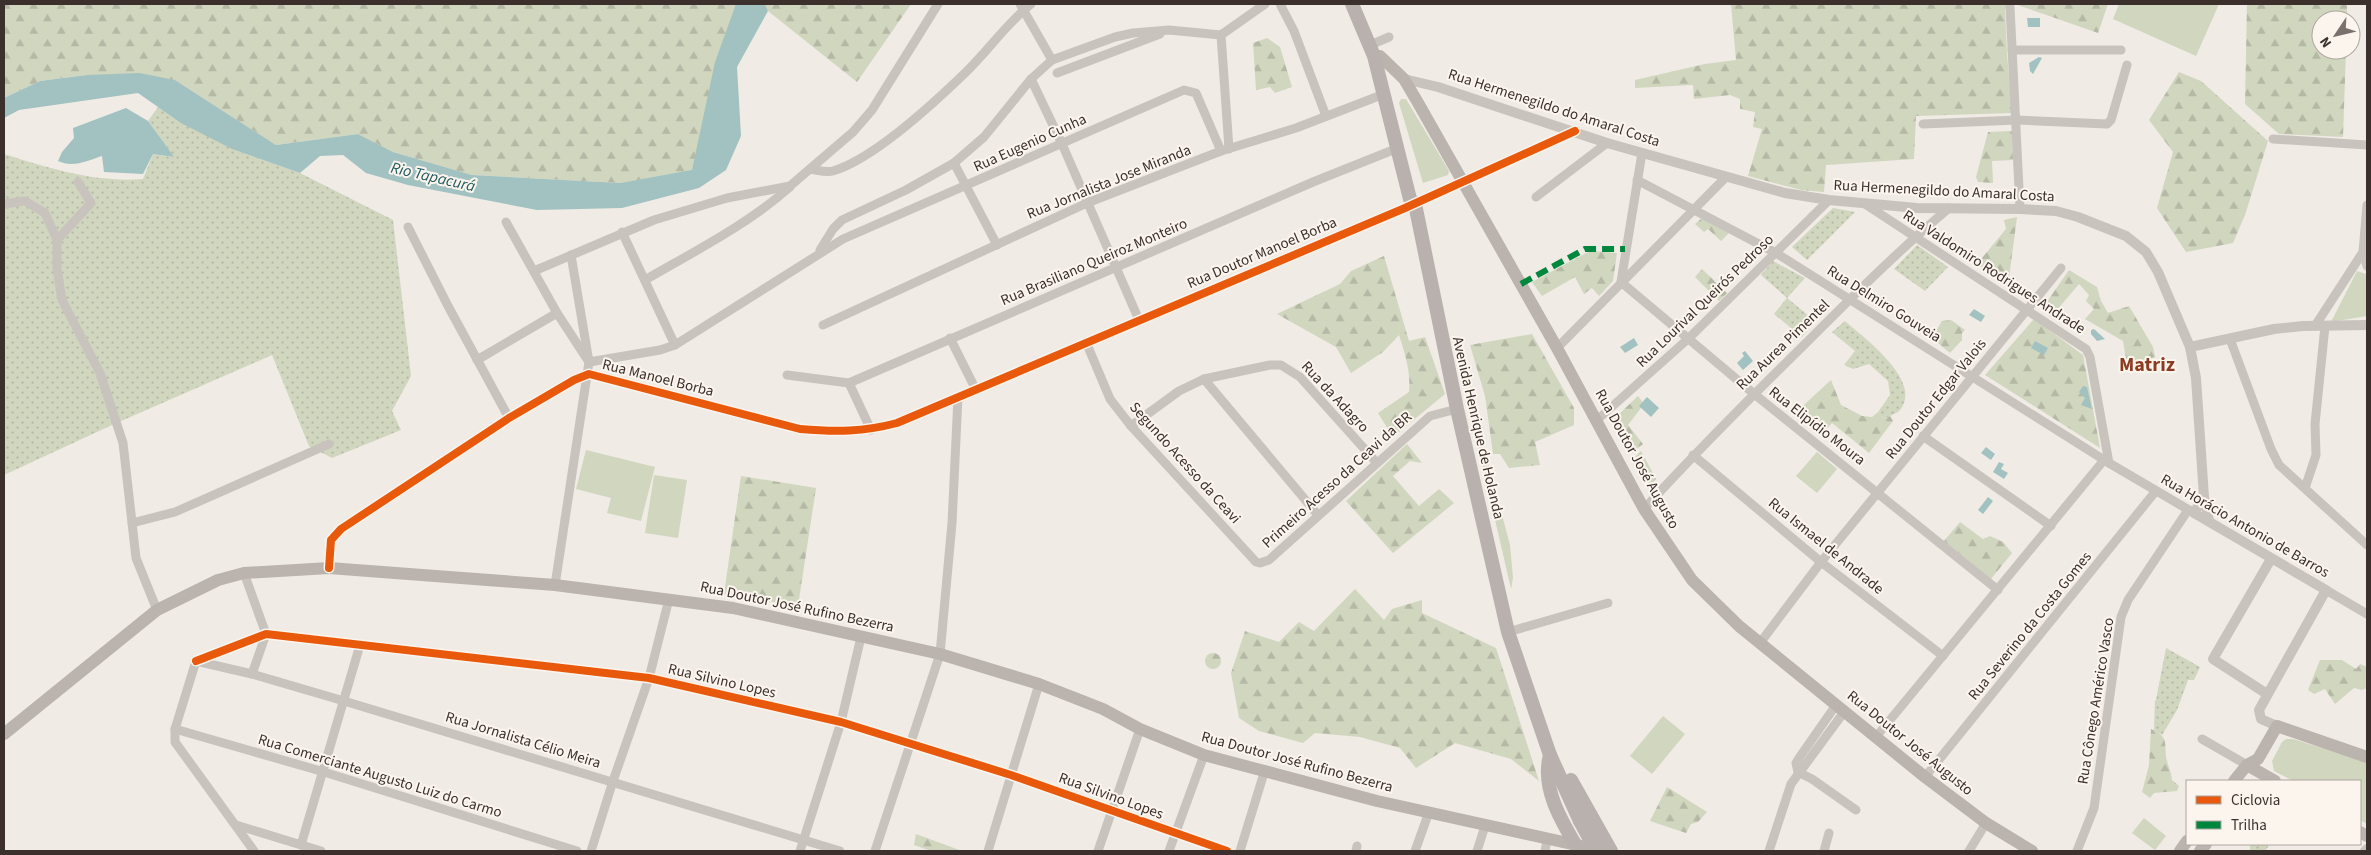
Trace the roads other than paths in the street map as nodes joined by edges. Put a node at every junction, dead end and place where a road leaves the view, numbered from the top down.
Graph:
1 (938, 4) edge
2 (1265, 4) edge
3 (1280, 4) edge
4 (1352, 4) edge
5 (1359, 4) edge
6 (1025, 6) edge
7 (2010, 7) dead end
8 (1169, 30) junction
9 (1221, 35) junction
10 (1388, 35) dead end
11 (1376, 46) junction
12 (2012, 50) junction
13 (2122, 50) dead end
14 (1052, 60) junction
15 (2127, 65) dead end
16 (1057, 73) dead end
17 (1031, 78) junction
18 (1404, 79) junction
19 (1384, 94) junction
20 (1326, 116) junction
21 (2017, 120) junction
22 (1923, 124) dead end
23 (1575, 131) junction
24 (2273, 139) dead end
25 (1607, 143) junction
26 (1062, 144) junction
27 (2367, 145) edge
28 (1398, 148) junction
29 (1225, 150) junction
30 (1642, 153) junction
31 (954, 163) junction
32 (810, 169) junction
33 (1726, 177) junction
34 (1637, 180) junction
35 (78, 182) dead end
36 (1464, 182) junction
37 (968, 185) junction
38 (790, 186) junction
39 (1536, 197) dead end
40 (1829, 200) junction
41 (1087, 203) junction
42 (4, 204) edge
43 (1415, 204) junction
44 (1865, 204) junction
45 (2367, 205) edge
46 (1949, 208) junction
47 (2020, 209) junction
48 (1693, 210) junction
49 (506, 222) dead end
50 (408, 227) dead end
51 (622, 232) junction
52 (1915, 236) junction
53 (57, 240) junction
54 (997, 245) junction
55 (818, 252) junction
56 (2362, 252) junction
57 (1776, 253) junction
58 (571, 254) junction
59 (2367, 266) edge
60 (2061, 268) dead end
61 (1115, 269) junction
62 (534, 271) junction
63 (645, 280) junction
64 (1621, 282) junction
65 (1850, 299) junction
66 (2027, 308) junction
67 (557, 313) junction
68 (1139, 320) junction
69 (823, 325) dead end
70 (2367, 325) edge
71 (2320, 326) junction
72 (950, 338) junction
73 (1689, 338) junction
74 (2230, 339) junction
75 (1086, 342) junction
76 (675, 346) junction
77 (2190, 347) junction
78 (1557, 348) junction
79 (477, 360) junction
80 (589, 362) junction
81 (589, 374) junction
82 (787, 375) dead end
83 (1972, 375) junction
84 (1204, 380) junction
85 (849, 383) junction
86 (976, 390) junction
87 (1753, 393) junction
88 (958, 396) junction
89 (1457, 409) junction
90 (509, 418) junction
91 (1597, 420) junction
92 (1131, 426) junction
93 (871, 430) junction
94 (1923, 436) junction
95 (329, 444) dead end
96 (1693, 454) junction
97 (2107, 461) junction
98 (1377, 463) junction
99 (2306, 488) junction
100 (1878, 492) junction
101 (2156, 492) junction
102 (2204, 497) junction
103 (1644, 509) junction
104 (2191, 511) junction
105 (1318, 515) junction
106 (2209, 521) junction
107 (132, 523) junction
108 (2051, 526) junction
109 (2367, 545) edge
110 (2271, 559) junction
111 (1264, 562) joint
112 (1821, 562) junction
113 (329, 568) junction
114 (244, 573) junction
115 (555, 585) junction
116 (1998, 590) junction
117 (2326, 590) junction
118 (669, 599) junction
119 (1608, 604) dead end
120 (157, 610) junction
121 (2367, 614) edge
122 (1508, 632) junction
123 (266, 634) junction
124 (861, 637) junction
125 (1760, 643) junction
126 (360, 645) junction
127 (940, 654) junction
128 (1943, 656) junction
129 (196, 661) junction
130 (252, 674) junction
131 (649, 678) junction
132 (1039, 684) junction
133 (2267, 694) junction
134 (344, 701) junction
135 (1840, 708) junction
136 (841, 722) junction
137 (2276, 726) junction
138 (175, 729) junction
139 (1140, 729) junction
140 (4, 734) edge
141 (1543, 734) junction
142 (1876, 737) junction
143 (2202, 739) dead end
144 (910, 745) junction
145 (1204, 755) junction
146 (1550, 755) junction
147 (2367, 756) edge
148 (2254, 769) edge
149 (324, 772) junction
150 (1798, 772) junction
151 (1264, 773) junction
152 (1011, 775) junction
153 (1925, 777) junction
154 (2236, 780) edge
155 (2273, 780) edge
156 (612, 781) junction
157 (1112, 809) junction
158 (1856, 810) dead end
159 (1429, 812) junction
160 (1986, 823) junction
161 (236, 825) junction
162 (1485, 826) junction
163 (1828, 832) dead end
164 (1174, 834) junction
165 (804, 839) junction
166 (301, 845) junction
167 (1546, 845) edge
168 (1577, 849) edge
169 (254, 851) edge
170 (321, 851) edge
171 (577, 851) edge
172 (591, 851) edge
173 (800, 851) edge
174 (840, 851) edge
175 (875, 851) edge
176 (988, 851) edge
177 (1098, 851) edge
178 (1169, 851) edge
179 (1227, 851) edge
180 (1240, 851) edge
181 (1415, 851) edge
182 (1477, 851) edge
183 (1596, 851) edge
184 (1605, 851) edge
185 (1611, 851) edge
186 (1769, 851) edge
187 (1824, 851) edge
188 (1969, 851) edge
189 (2032, 851) edge
190 (2077, 851) edge

1 - 32 street
2 - 9 street
3 - 20 street
4 - 19 main road, Avenida Henrique de Holanda
5 - 11 main road
6 - 14 street
6 - 32 street
7 - 12 street
8 - 9 street
8 - 14 street
8 - 16 street
9 - 29 street
10 - 11 street
11 - 18 main road, Rua Doutor José Augusto
11 - 43 main road
12 - 13 street
12 - 21 street
14 - 17 street
15 - 21 street
17 - 26 street
17 - 31 street
18 - 23 street, Rua Hermenegildo do Amaral Costa
18 - 36 main road, Rua Doutor José Augusto
19 - 20 street, Rua Jornalista Jose Miranda
19 - 28 main road, Avenida Henrique de Holanda
20 - 29 street, Rua Jornalista Jose Miranda
21 - 22 street
21 - 47 street
23 - 25 street, Rua Hermenegildo do Amaral Costa
23 - 36 street, Rua Doutor Manoel Borba
24 - 27 street
25 - 30 street, Rua Hermenegildo do Amaral Costa
25 - 39 street
26 - 29 street, Rua Eugenio Cunha
26 - 37 street, Rua Eugenio Cunha
26 - 41 street
28 - 43 main road, Avenida Henrique de Holanda
28 - 61 street, Rua Brasiliano Queiroz Monteiro
29 - 41 street, Rua Jornalista Jose Miranda
30 - 33 street, Rua Hermenegildo do Amaral Costa
30 - 34 street
31 - 37 street
31 - 55 street
32 - 38 street
33 - 40 street, Rua Hermenegildo do Amaral Costa
33 - 48 street
34 - 48 street, Rua Delmiro Gouveia
34 - 64 street
35 - 53 street
36 - 43 street, Rua Doutor Manoel Borba
36 - 78 main road, Rua Doutor José Augusto
37 - 54 street
37 - 55 street, Rua Eugenio Cunha
38 - 51 street
38 - 63 street
40 - 44 street, Rua Hermenegildo do Amaral Costa
40 - 57 street, Rua Lourival Queirós Pedroso
41 - 54 street, Rua Jornalista Jose Miranda
41 - 61 street
42 - 53 street
43 - 68 street, Rua Doutor Manoel Borba
43 - 89 main road, Avenida Henrique de Holanda
44 - 46 street, Rua Hermenegildo do Amaral Costa
44 - 52 street, Rua Valdomiro Rodrigues Andrade
45 - 56 street
46 - 47 street, Rua Hermenegildo do Amaral Costa
46 - 52 street, Rua Aurea Pimentel
47 - 77 street, Rua Hermenegildo do Amaral Costa
48 - 57 street, Rua Delmiro Gouveia
48 - 64 street
49 - 62 street
50 - 79 street
51 - 58 street
51 - 63 street
52 - 65 street, Rua Aurea Pimentel
52 - 66 street, Rua Valdomiro Rodrigues Andrade
53 - 107 street
54 - 69 street, Rua Jornalista Jose Miranda
55 - 76 street, Rua Eugenio Cunha
56 - 59 street
56 - 71 street
57 - 65 street, Rua Delmiro Gouveia
57 - 73 street, Rua Lourival Queirós Pedroso
58 - 62 street
58 - 80 street
60 - 66 street, Rua Doutor Edgar Valois
61 - 68 street
61 - 72 street, Rua Brasiliano Queiroz Monteiro
62 - 67 street
63 - 76 street
64 - 73 street, Rua Elipídio Moura
64 - 78 street
65 - 83 street, Rua Delmiro Gouveia
65 - 87 street, Rua Aurea Pimentel
66 - 83 street, Rua Doutor Edgar Valois
66 - 97 street, Rua Valdomiro Rodrigues Andrade
67 - 79 street
67 - 80 street
68 - 75 street, Rua Doutor Manoel Borba
70 - 71 street
71 - 74 street
71 - 99 street
72 - 85 street, Rua Brasiliano Queiroz Monteiro
72 - 86 street
73 - 87 street, Rua Elipídio Moura
73 - 91 street, Rua Lourival Queirós Pedroso
74 - 77 street
74 - 99 street
75 - 86 street, Rua Doutor Manoel Borba
75 - 92 street, Segundo Acesso da Ceavi
76 - 80 street
77 - 102 street, Rua Hermenegildo do Amaral Costa
78 - 91 main road, Rua Doutor José Augusto
79 - 90 street
80 - 81 street
81 - 90 street, Rua Manoel Borba
81 - 93 street, Rua Manoel Borba
81 - 115 street
82 - 85 street
83 - 94 street, Rua Doutor Edgar Valois
83 - 97 street, Rua Delmiro Gouveia
84 - 92 street, Rua da Adagro
84 - 98 street, Rua da Adagro
84 - 105 street
85 - 93 street
86 - 88 street, Rua Doutor Manoel Borba
87 - 96 street, Rua Aurea Pimentel
87 - 100 street, Rua Elipídio Moura
88 - 93 street, Rua Manoel Borba
88 - 127 street
89 - 98 street, Primeiro Acesso da Ceavi da BR
89 - 122 main road, Avenida Henrique de Holanda
90 - 113 street, Rua Manoel Borba
91 - 103 main road, Rua Doutor José Augusto
92 - 111 street, Segundo Acesso da Ceavi
94 - 100 street, Rua Doutor Edgar Valois
94 - 108 street
95 - 107 street
96 - 103 street, Rua Aurea Pimentel
96 - 112 street, Rua Ismael de Andrade
97 - 101 street, Rua Horácio Antonio de Barros
97 - 108 street
98 - 105 street, Primeiro Acesso da Ceavi da BR
99 - 109 street
100 - 112 street, Rua Doutor Edgar Valois
100 - 116 street, Rua Elipídio Moura
101 - 104 street, Rua Horácio Antonio de Barros
101 - 153 street, Rua Severino da Costa Gomes
102 - 104 street
102 - 106 street, Rua Hermenegildo do Amaral Costa
103 - 125 main road, Rua Doutor José Augusto
104 - 106 street, Rua Horácio Antonio de Barros
104 - 190 street, Rua Cônego Américo Vasco
105 - 111 street, Primeiro Acesso da Ceavi da BR
106 - 110 street, Rua Horácio Antonio de Barros
107 - 120 street
108 - 116 street
110 - 117 street, Rua Horácio Antonio de Barros
110 - 133 street
112 - 125 street, Rua Doutor Edgar Valois
112 - 128 street, Rua Ismael de Andrade
113 - 114 main road, Rua Doutor José Rufino Bezerra
113 - 115 main road, Rua Doutor José Rufino Bezerra
114 - 120 main road, Rua Doutor José Rufino Bezerra
114 - 123 street
115 - 118 main road, Rua Doutor José Rufino Bezerra
116 - 128 street
117 - 121 street, Rua Horácio Antonio de Barros
117 - 133 street
118 - 124 main road, Rua Doutor José Rufino Bezerra
118 - 131 street
119 - 122 street
120 - 140 main road, Rua Doutor José Rufino Bezerra
122 - 141 main road, Avenida Henrique de Holanda
123 - 126 street, Rua Silvino Lopes
123 - 129 street, Rua Silvino Lopes
123 - 130 street
124 - 127 main road, Rua Doutor José Rufino Bezerra
124 - 136 street
125 - 135 main road, Rua Doutor José Augusto
126 - 131 street, Rua Silvino Lopes
126 - 134 street
127 - 132 main road, Rua Doutor José Rufino Bezerra
127 - 144 street
128 - 142 street
129 - 130 street, Rua Jornalista Célio Meira
129 - 138 street
130 - 134 street, Rua Jornalista Célio Meira
131 - 136 street, Rua Silvino Lopes
131 - 156 street
132 - 139 main road, Rua Doutor José Rufino Bezerra
132 - 152 street
133 - 137 street
134 - 149 street
134 - 156 street, Rua Jornalista Célio Meira
135 - 142 main road, Rua Doutor José Augusto
135 - 150 street
136 - 144 street, Rua Silvino Lopes
136 - 165 street
137 - 147 main road
137 - 148 main road
138 - 149 street, Rua Comerciante Augusto Luiz do Carmo
138 - 161 street
139 - 145 main road, Rua Doutor José Rufino Bezerra
139 - 157 street
141 - 146 main road, Avenida Henrique de Holanda
141 - 185 main road
142 - 153 main road, Rua Doutor José Augusto
143 - 148 street
144 - 152 street, Rua Silvino Lopes
144 - 175 street
145 - 151 main road, Rua Doutor José Rufino Bezerra
145 - 164 street
146 - 168 main road
146 - 183 main road, Avenida Henrique de Holanda, bridge
148 - 154 main road
148 - 155 main road
149 - 166 street
149 - 171 street, Rua Comerciante Augusto Luiz do Carmo
150 - 158 street
150 - 186 street
151 - 159 main road, Rua Doutor José Rufino Bezerra
151 - 180 street
152 - 157 street, Rua Silvino Lopes
152 - 176 street
153 - 160 main road, Rua Doutor José Augusto
156 - 165 street, Rua Jornalista Célio Meira
156 - 172 street
157 - 164 street, Rua Silvino Lopes
157 - 177 street
159 - 162 main road, Rua Doutor José Rufino Bezerra
159 - 181 street
160 - 188 street
160 - 189 main road, Rua Doutor José Augusto
161 - 166 street
161 - 169 street
162 - 167 main road, Rua Doutor José Rufino Bezerra
162 - 182 street
163 - 187 street
164 - 178 street
164 - 179 street, Rua Silvino Lopes
165 - 173 street
165 - 174 street, Rua Jornalista Célio Meira
166 - 170 street
167 - 168 main road, Rua Doutor José Rufino Bezerra
168 - 184 main road, Rua Doutor José Rufino Bezerra

